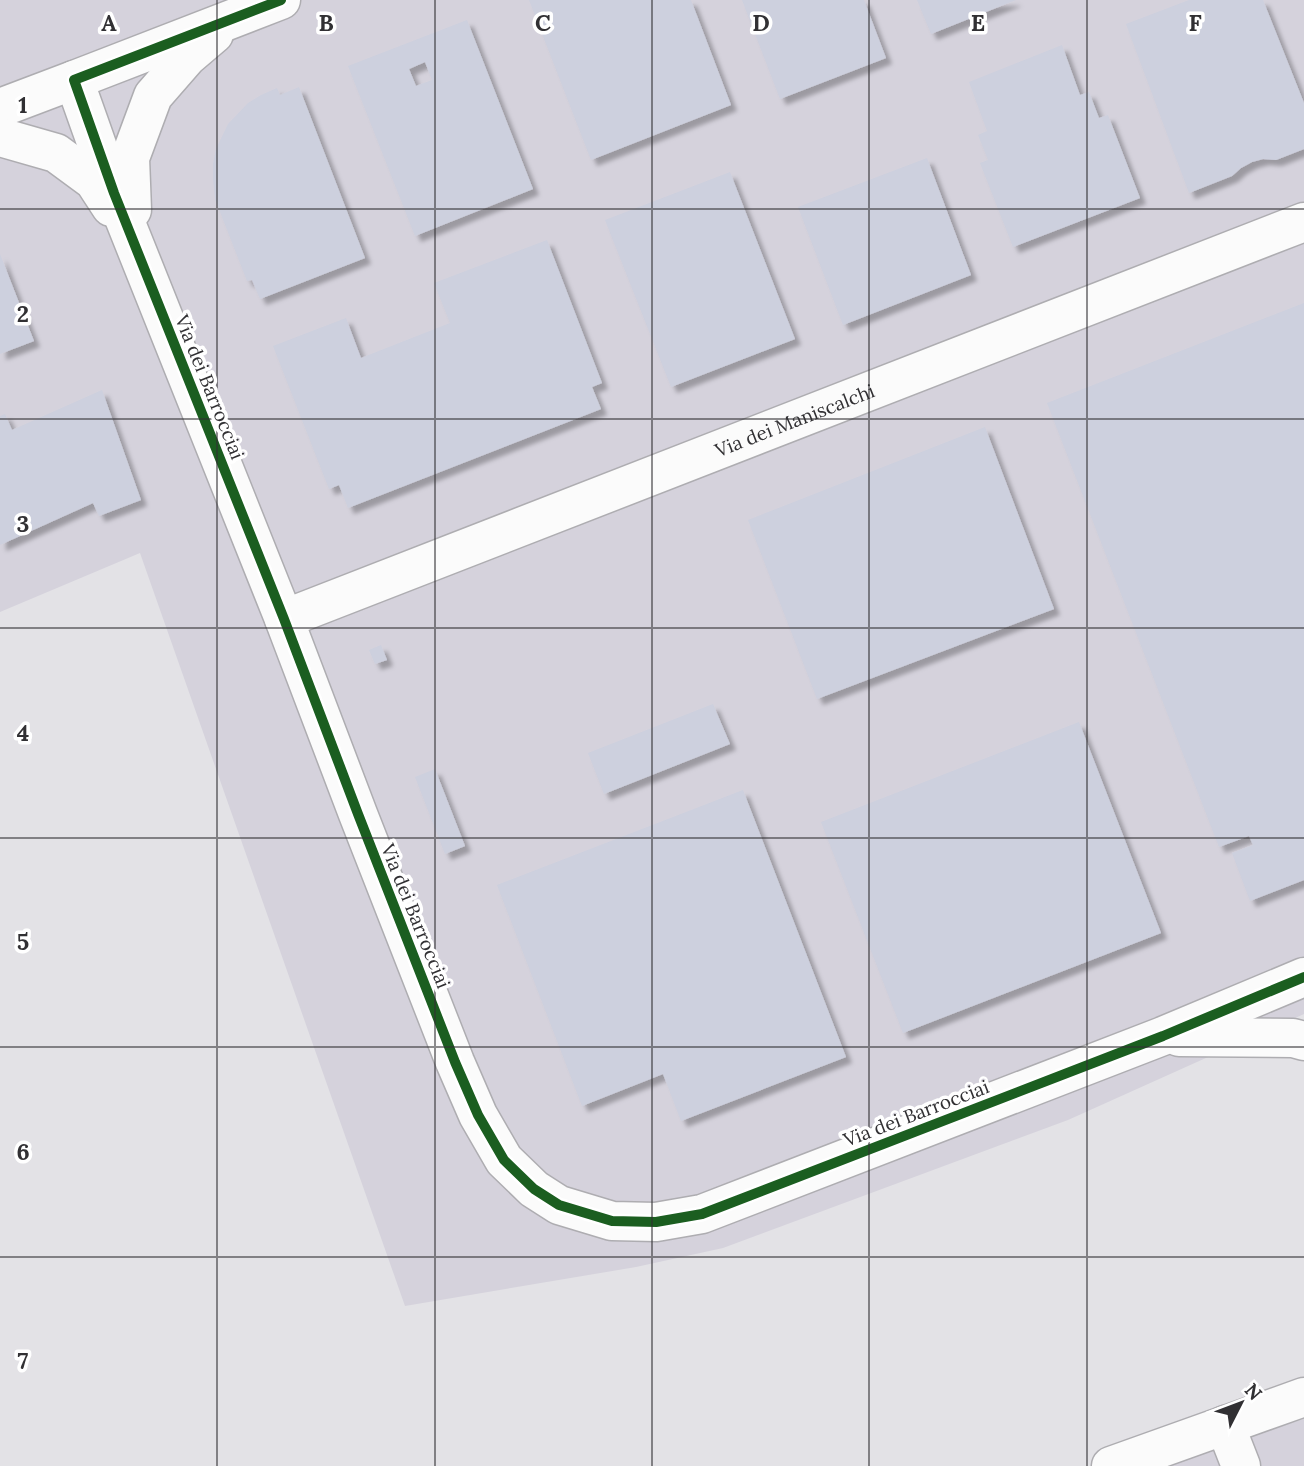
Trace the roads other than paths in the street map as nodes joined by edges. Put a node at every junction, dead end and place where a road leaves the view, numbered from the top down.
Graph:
1 (281, 0) edge
2 (232, 19) junction
3 (74, 80) junction
4 (0, 108) edge
5 (0, 137) edge
6 (1304, 222) edge
7 (133, 240) junction
8 (284, 619) junction
9 (1304, 977) edge
10 (1163, 1036) junction
11 (1304, 1041) edge
12 (1304, 1397) edge
13 (1225, 1425) junction
14 (1111, 1466) edge
15 (1241, 1466) edge

1 - 2 street, Via dei Barrocciai
2 - 3 street, Via dei Barrocciai
2 - 7 street, Via dei Barrocciai
3 - 4 street
3 - 7 street, Via dei Barrocciai
5 - 7 street, Via dei Barrocciai
6 - 8 street, Via dei Maniscalchi
7 - 8 street, Via dei Barrocciai
8 - 10 street, Via dei Barrocciai
9 - 10 street, Via dei Barrocciai
10 - 11 street
12 - 13 street
13 - 14 street
13 - 15 street

